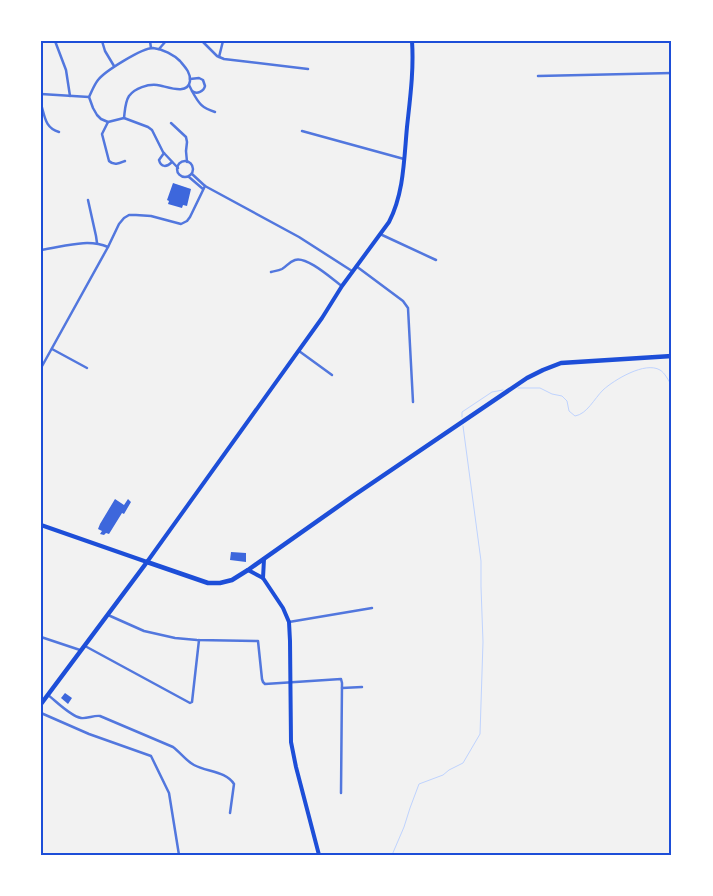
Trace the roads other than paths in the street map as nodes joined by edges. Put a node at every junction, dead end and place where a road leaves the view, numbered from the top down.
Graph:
1 (60, 41) edge
2 (102, 41) edge
3 (150, 41) edge
4 (166, 41) edge
5 (202, 41) edge
6 (222, 41) edge
7 (412, 41) edge
8 (56, 43) edge
9 (151, 48) junction
10 (159, 49) junction
11 (219, 57) junction
12 (114, 66) junction
13 (308, 69) dead end
14 (672, 73) edge
15 (538, 76) dead end
16 (190, 79) junction
17 (188, 85) junction
18 (192, 91) junction
19 (41, 94) edge
20 (70, 96) junction
21 (89, 97) junction
22 (41, 104) edge
23 (215, 112) dead end
24 (124, 118) junction
25 (108, 122) junction
26 (171, 122) dead end
27 (60, 132) dead end
28 (302, 132) dead end
29 (164, 153) junction
30 (404, 159) junction
31 (125, 161) dead end
32 (172, 162) junction
33 (187, 162) junction
34 (178, 168) junction
35 (190, 175) junction
36 (205, 186) junction
37 (203, 190) junction
38 (88, 200) dead end
39 (380, 234) junction
40 (96, 243) junction
41 (108, 247) junction
42 (41, 250) edge
43 (436, 260) dead end
44 (356, 266) junction
45 (352, 271) junction
46 (270, 272) dead end
47 (342, 286) junction
48 (52, 349) junction
49 (298, 350) junction
50 (672, 356) edge
51 (41, 368) edge
52 (87, 368) dead end
53 (332, 375) dead end
54 (413, 402) dead end
55 (41, 525) edge
56 (264, 559) junction
57 (147, 562) junction
58 (248, 570) junction
59 (263, 578) junction
60 (372, 608) dead end
61 (108, 615) junction
62 (289, 622) junction
63 (41, 637) edge
64 (199, 640) junction
65 (83, 648) junction
66 (290, 683) junction
67 (362, 687) dead end
68 (342, 688) junction
69 (48, 695) junction
70 (41, 704) edge
71 (41, 713) edge
72 (341, 793) dead end
73 (230, 813) dead end
74 (179, 855) edge
75 (319, 855) edge

1 - 8 street
2 - 12 street
3 - 9 street
4 - 10 street
5 - 11 street
6 - 11 street
7 - 30 main road
8 - 20 street
9 - 10 street
9 - 12 street
10 - 16 street
11 - 13 street
12 - 21 street
14 - 15 street
16 - 17 street
16 - 18 street
17 - 18 street
17 - 24 street
18 - 23 street
19 - 20 street
20 - 21 street
21 - 25 street
22 - 27 street
24 - 25 street
24 - 29 street
25 - 31 street
26 - 33 street
28 - 30 street
29 - 32 street
29 - 32 street
30 - 39 main road
32 - 34 street
33 - 34 street
33 - 35 street
34 - 35 street
35 - 36 street
35 - 37 street
36 - 37 street
36 - 45 street
37 - 41 street
38 - 40 street
39 - 43 street
39 - 44 main road
40 - 41 street
40 - 42 street
41 - 48 street
44 - 45 main road
44 - 54 street
45 - 47 main road
46 - 47 street
47 - 49 main road
48 - 51 street
48 - 52 street
49 - 53 street
49 - 57 main road
50 - 56 highway
55 - 57 main road
56 - 58 highway
56 - 59 main road
57 - 58 highway
57 - 61 highway
58 - 59 main road
59 - 62 main road
60 - 62 street
61 - 64 street
61 - 65 highway
62 - 66 main road
63 - 65 street
64 - 65 street
64 - 66 street
65 - 69 highway
66 - 68 street
66 - 75 main road
67 - 68 street
68 - 72 street
69 - 70 highway
69 - 73 street
71 - 74 street

